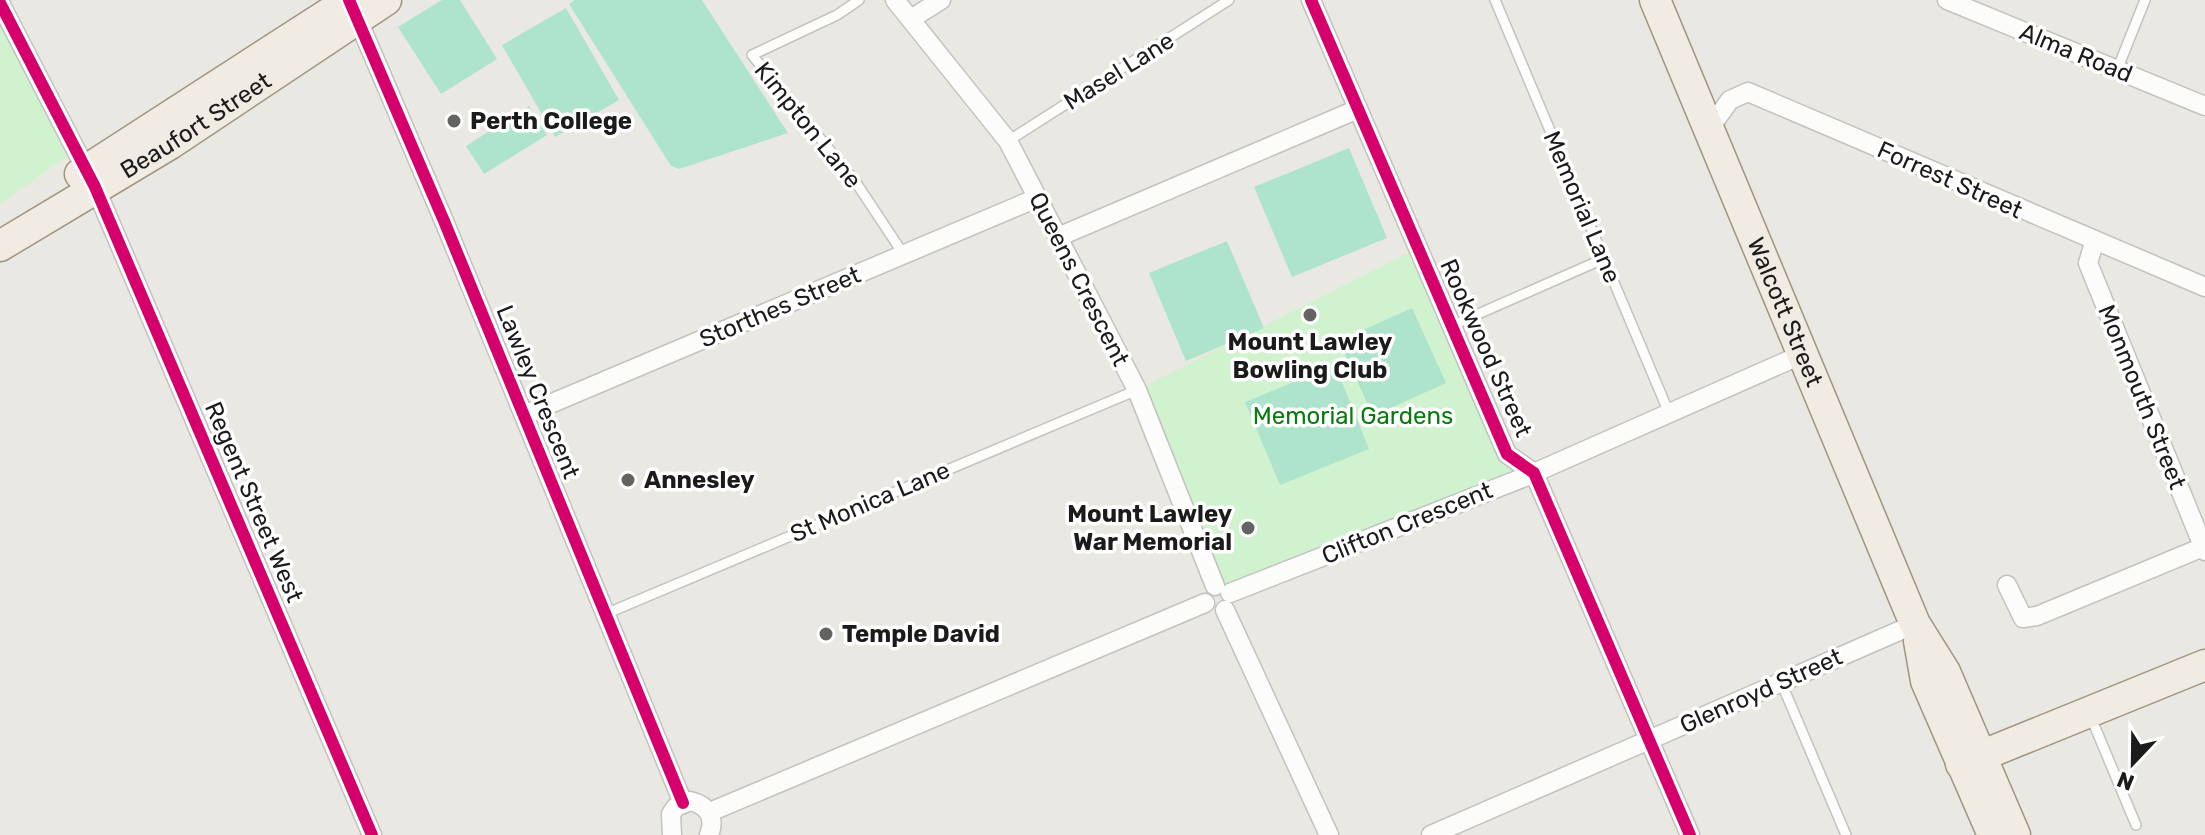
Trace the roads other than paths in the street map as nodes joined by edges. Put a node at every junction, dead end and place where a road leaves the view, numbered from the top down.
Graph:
1 (386, 0) edge
2 (859, 0) edge
3 (895, 0) edge
4 (941, 0) edge
5 (1229, 0) edge
6 (1311, 0) edge
7 (1495, 0) edge
8 (1655, 0) edge
9 (1947, 0) edge
10 (1997, 0) edge
11 (2145, 0) edge
12 (0, 3) edge
13 (351, 5) edge
14 (1989, 18) junction
15 (911, 19) junction
16 (2117, 70) junction
17 (2205, 106) edge
18 (1358, 109) junction
19 (1709, 129) junction
20 (1008, 141) junction
21 (90, 178) junction
22 (1037, 198) junction
23 (0, 224) edge
24 (1058, 237) junction
25 (2094, 243) junction
26 (0, 246) edge
27 (904, 255) junction
28 (1603, 259) junction
29 (2205, 287) edge
30 (1451, 326) junction
31 (1803, 354) junction
32 (1137, 390) junction
33 (1669, 413) junction
34 (524, 415) junction
35 (1534, 473) junction
36 (2204, 549) edge
37 (2007, 585) dead end
38 (1219, 598) junction
39 (603, 615) junction
40 (1915, 624) junction
41 (2205, 665) edge
42 (1781, 682) junction
43 (2205, 685) edge
44 (2095, 727) junction
45 (1650, 740) junction
46 (1976, 768) junction
47 (683, 803) junction
48 (710, 812) junction
49 (2136, 825) dead end
50 (669, 834) edge
51 (372, 835) edge
52 (709, 835) edge
53 (1329, 835) edge
54 (1431, 835) edge
55 (1690, 835) edge
56 (1846, 835) edge
57 (1993, 835) edge
58 (2015, 835) edge

1 - 13 main road, Beaufort Street
2 - 27 lane, Kimpton Lane
3 - 15 street, Queens Crescent
4 - 15 street
5 - 20 lane, Masel Lane
6 - 18 street, Rookwood Street
7 - 28 lane, Memorial Lane
8 - 19 main road, Walcott Street
9 - 14 street, Alma Road
10 - 14 street
11 - 16 lane
12 - 21 street, Regent Street West
13 - 21 main road, Beaufort Street
13 - 34 street, Lawley Crescent
14 - 16 street, Alma Road
15 - 20 street, Queens Crescent
16 - 17 street, Alma Road
18 - 24 street
18 - 30 street, Rookwood Street
19 - 25 street, Forrest Street
19 - 31 main road, Walcott Street
20 - 22 street, Queens Crescent
21 - 23 main road, Beaufort Street
21 - 26 main road, Beaufort Street
21 - 51 street, Regent Street West
22 - 24 street, Queens Crescent
22 - 27 street, Storthes Street
24 - 32 street, Queens Crescent
25 - 29 street, Forrest Street
25 - 36 street, Monmouth Street
27 - 34 street, Storthes Street
28 - 30 lane
28 - 33 lane, Memorial Lane
30 - 35 street, Rookwood Street
31 - 33 street, Clifton Crescent
31 - 40 main road, Walcott Street
32 - 38 street, Queens Crescent
32 - 39 lane, St Monica Lane
33 - 35 street, Clifton Crescent
34 - 39 street, Lawley Crescent
35 - 38 street, Clifton Crescent
35 - 45 street, Rookwood Street
36 - 37 street
38 - 48 street, Clifton Crescent
38 - 53 street, Queens Crescent
39 - 47 street, Lawley Crescent
40 - 42 street, Glenroyd Street
40 - 46 main road, Walcott Street
41 - 46 main road
42 - 45 street, Glenroyd Street
42 - 56 lane
43 - 44 main road
44 - 46 main road
44 - 49 lane
45 - 54 street, Glenroyd Street
45 - 55 street, Rookwood Street
46 - 57 main road, Walcott Street
46 - 58 main road, Walcott Street
47 - 48 street
47 - 50 street
48 - 52 street

